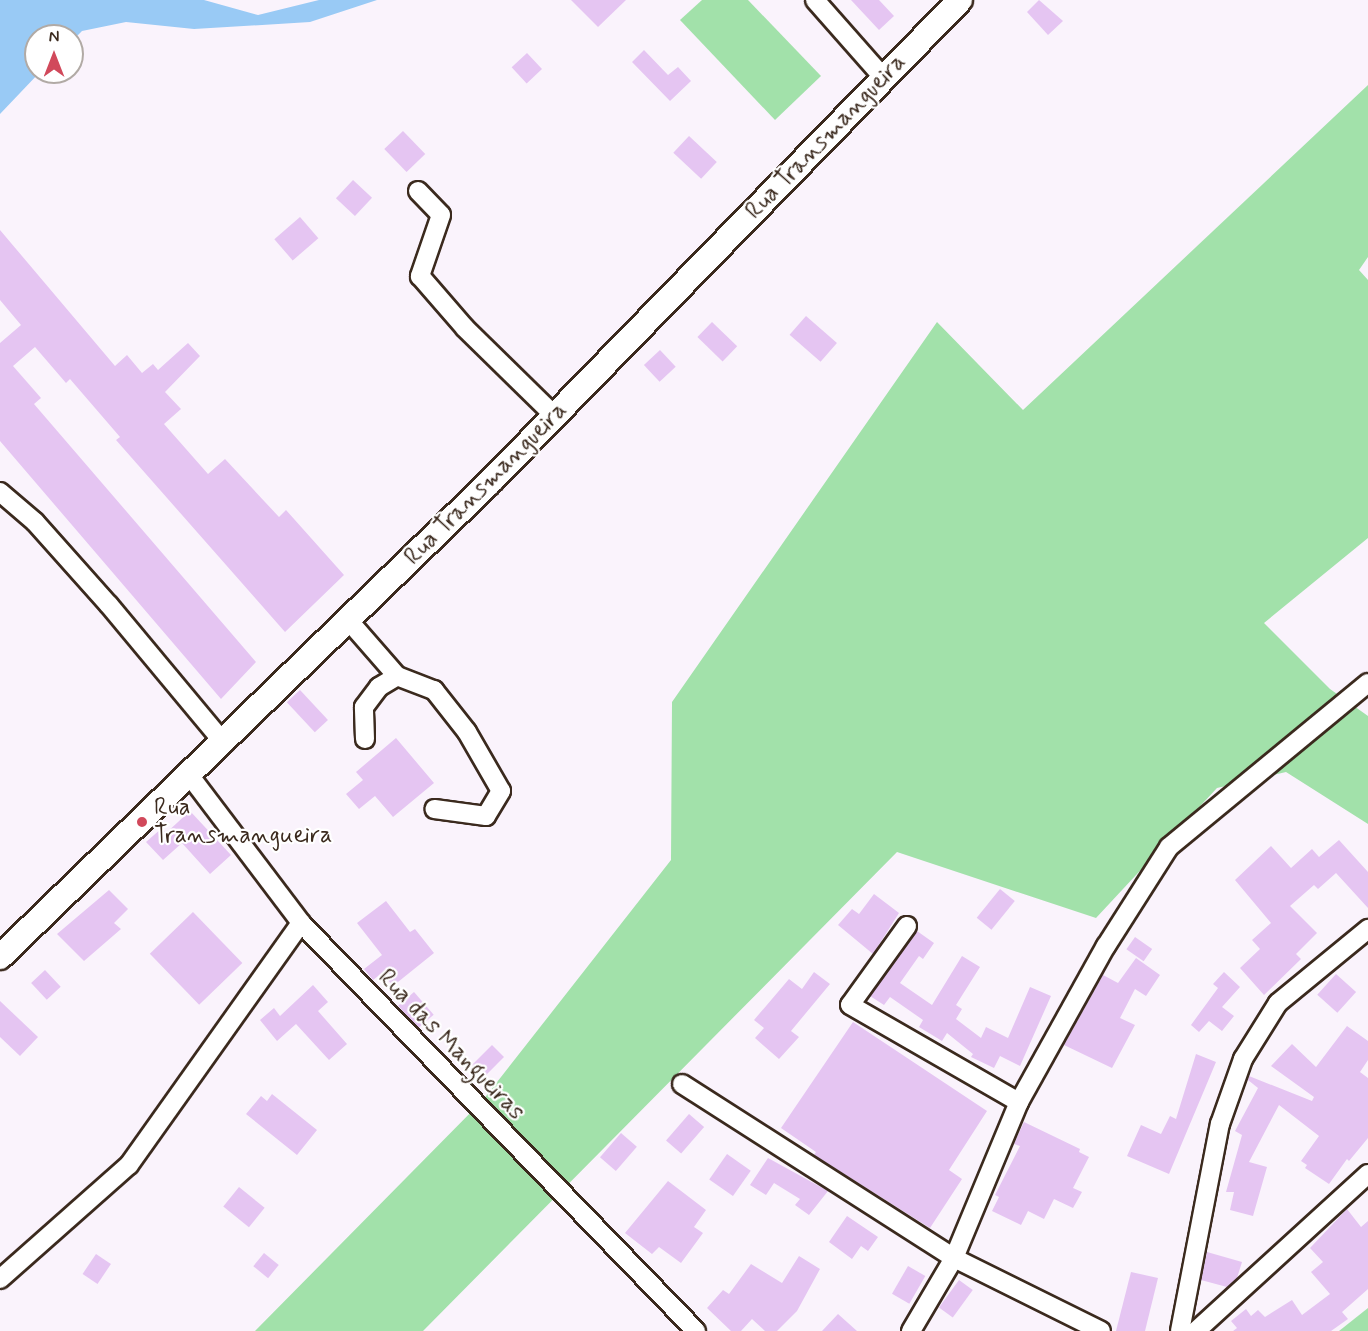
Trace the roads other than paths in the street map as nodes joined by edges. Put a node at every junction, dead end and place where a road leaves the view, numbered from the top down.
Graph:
1 (815, 0) edge
2 (960, 0) edge
3 (883, 77) junction
4 (418, 191) dead end
5 (555, 416) junction
6 (0, 492) edge
7 (349, 621) junction
8 (397, 676) junction
9 (1368, 683) edge
10 (365, 739) dead end
11 (224, 743) junction
12 (190, 776) junction
13 (434, 809) dead end
14 (301, 923) junction
15 (907, 926) dead end
16 (1368, 929) edge
17 (0, 957) edge
18 (682, 1084) dead end
19 (1019, 1102) junction
20 (1368, 1174) edge
21 (954, 1258) junction
22 (0, 1279) edge
23 (696, 1331) edge
24 (912, 1331) edge
25 (1101, 1331) edge
26 (1180, 1331) edge
27 (1196, 1331) edge

1 - 3 street
2 - 3 street, Rua Transmangueira
3 - 5 street, Rua Transmangueira
4 - 5 street
5 - 7 street, Rua Transmangueira
6 - 11 street
7 - 8 street
7 - 11 street, Rua Transmangueira
8 - 10 street
8 - 13 street
9 - 19 street
11 - 12 street, Rua Transmangueira
12 - 14 street, Rua das Mangueiras
12 - 17 street, Rua Transmangueira
14 - 22 street
14 - 23 street, Rua das Mangueiras
15 - 19 street
16 - 26 street
18 - 21 street
19 - 21 street
20 - 27 street
21 - 24 street
21 - 25 street

